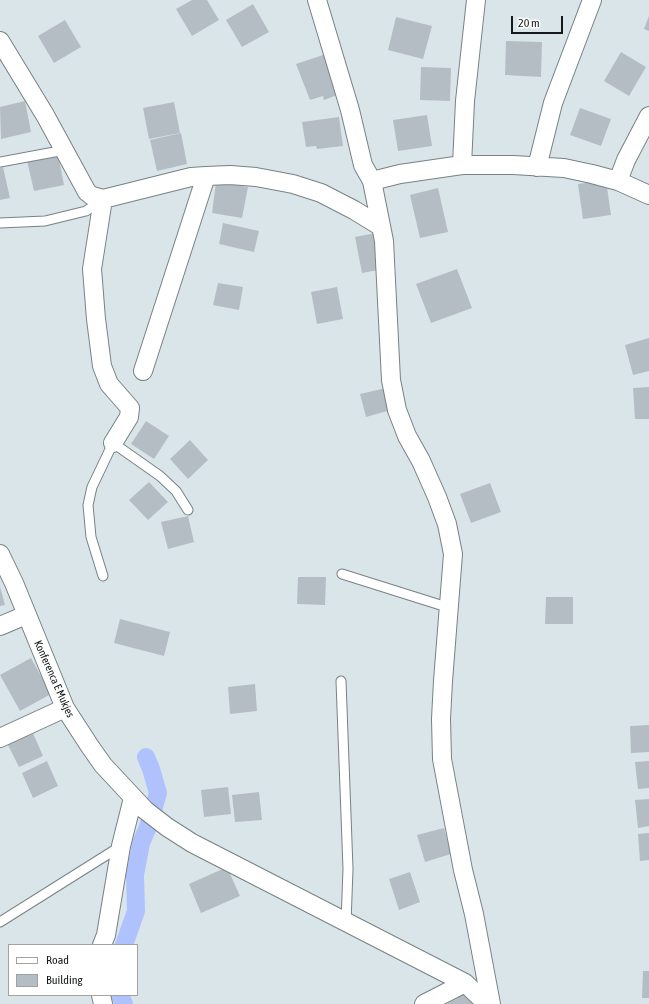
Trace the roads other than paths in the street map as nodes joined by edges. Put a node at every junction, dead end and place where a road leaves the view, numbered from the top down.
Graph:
1 (317, 0) edge
2 (476, 0) edge
3 (592, 0) edge
4 (0, 41) edge
5 (649, 116) edge
6 (65, 150) junction
7 (0, 162) edge
8 (462, 165) junction
9 (537, 167) junction
10 (206, 176) junction
11 (372, 181) junction
12 (618, 181) junction
13 (649, 195) edge
14 (103, 199) junction
15 (0, 223) edge
16 (380, 226) junction
17 (143, 371) dead end
18 (113, 443) junction
19 (188, 510) dead end
20 (0, 554) edge
21 (342, 574) dead end
22 (103, 576) dead end
23 (450, 608) junction
24 (26, 615) junction
25 (0, 626) edge
26 (341, 681) dead end
27 (66, 708) junction
28 (0, 738) edge
29 (139, 804) junction
30 (121, 846) junction
31 (0, 922) edge
32 (346, 923) junction
33 (102, 944) edge
34 (465, 983) junction
35 (424, 1004) edge
36 (487, 1004) edge
37 (491, 1004) edge

1 - 11 street
2 - 8 street
3 - 9 street
4 - 6 street
5 - 12 street
6 - 7 lane
6 - 14 street
8 - 9 street
8 - 11 street
9 - 12 street
10 - 14 street
10 - 16 street
10 - 17 street
11 - 16 street
12 - 13 street
14 - 15 lane
14 - 18 street
16 - 23 street
18 - 19 lane
18 - 22 lane
20 - 24 street, Konferenca E Mukjes
21 - 23 lane
23 - 37 street
24 - 25 street
24 - 27 street, Konferenca E Mukjes
26 - 32 lane
27 - 28 street
27 - 29 street, Konferenca E Mukjes
29 - 30 street
29 - 32 street, Konferenca E Mukjes
30 - 31 lane
30 - 33 street
32 - 34 street, Konferenca E Mukjes
34 - 35 street
34 - 36 street, Konferenca E Mukjes

